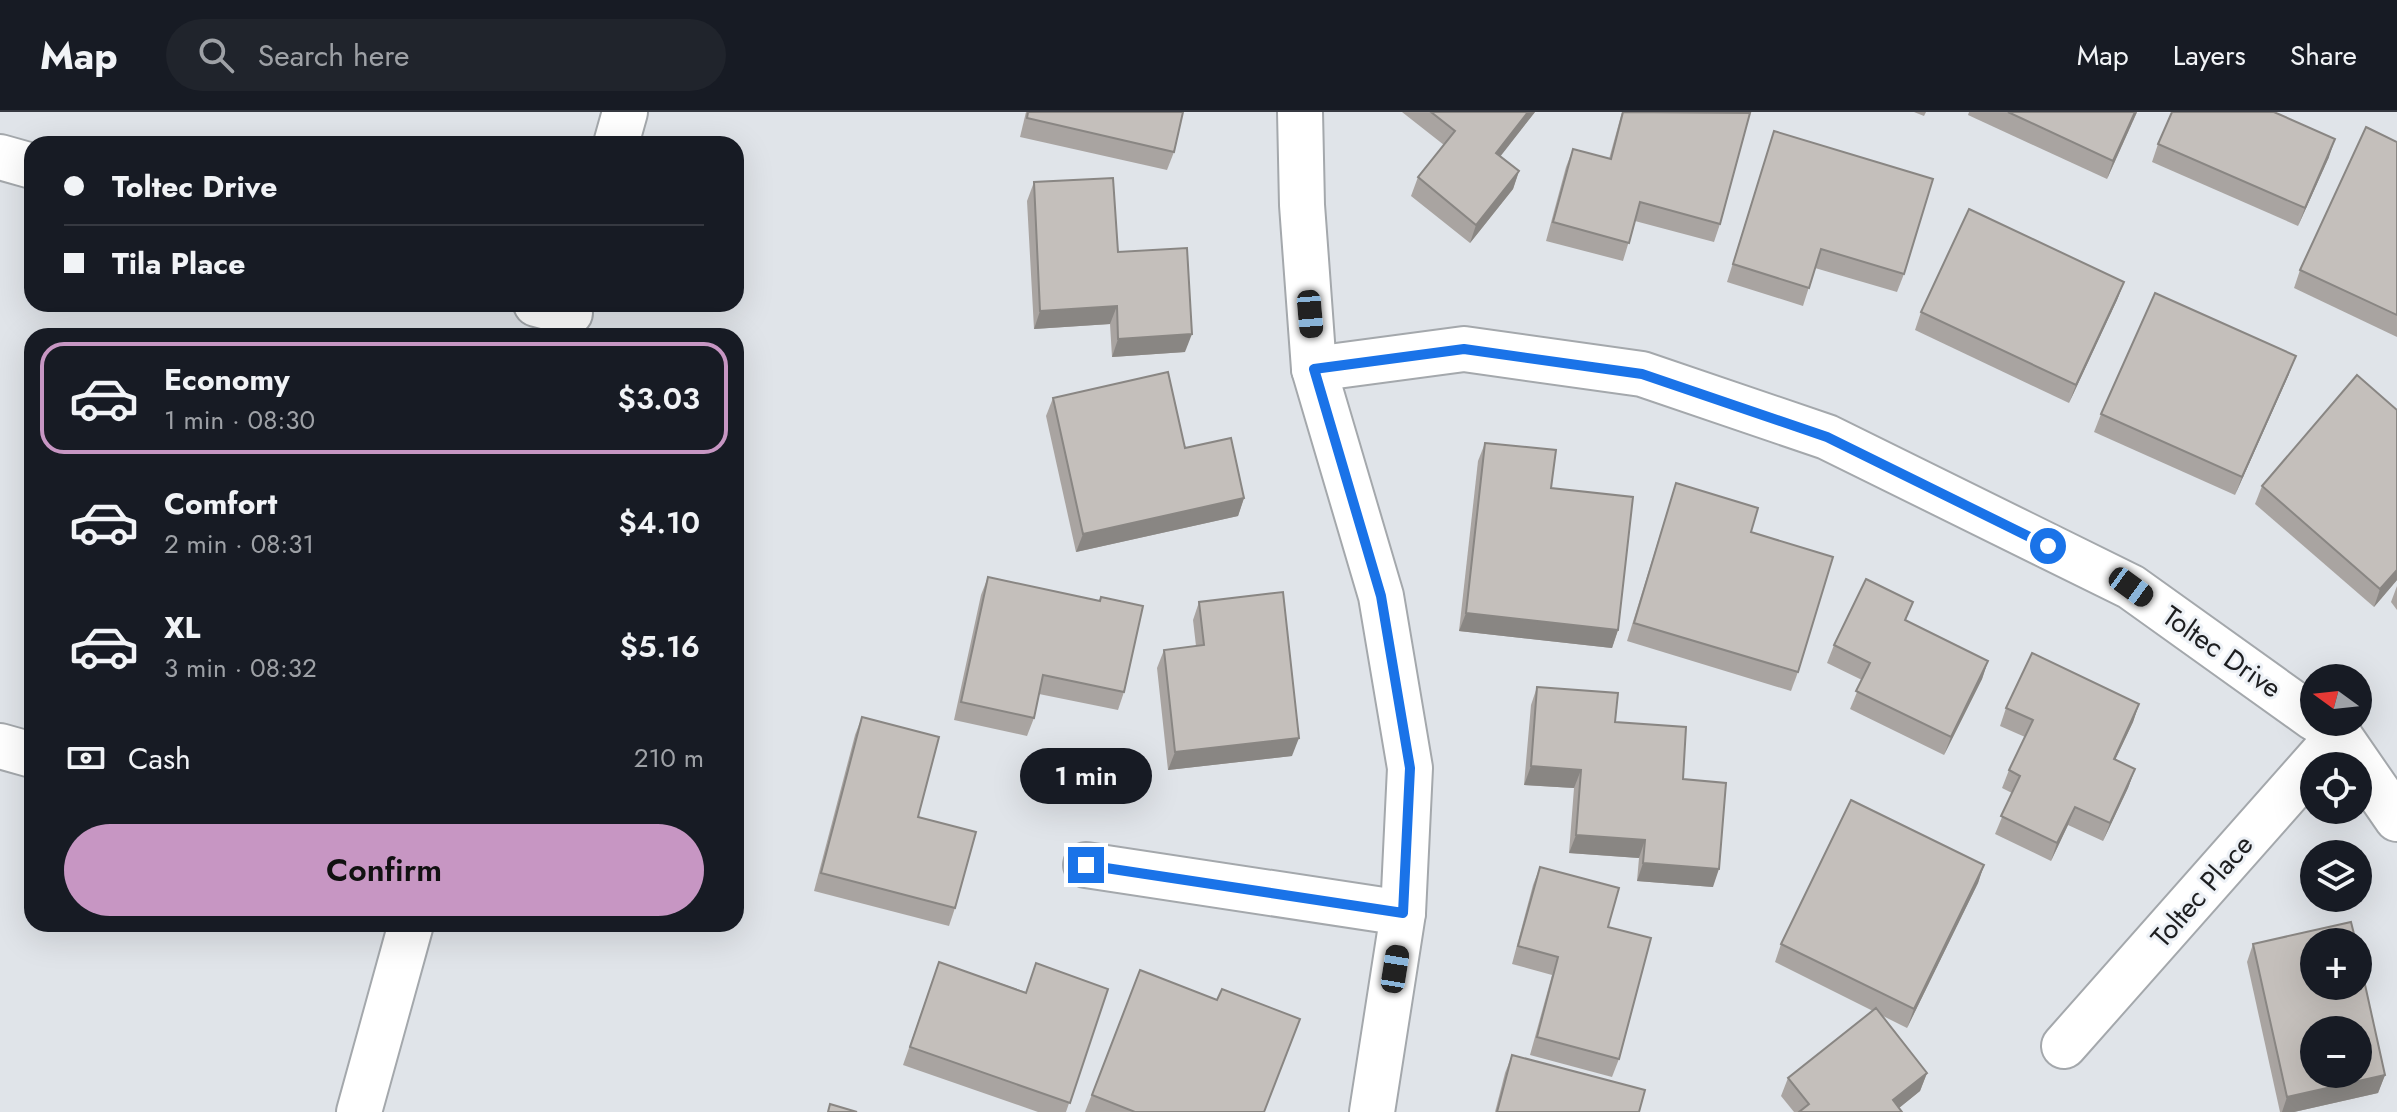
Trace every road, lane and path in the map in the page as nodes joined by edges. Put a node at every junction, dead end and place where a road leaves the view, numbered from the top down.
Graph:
1 (625, 112) edge
2 (1300, 112) edge
3 (618, 136) edge
4 (0, 157) edge
5 (24, 164) edge
6 (1314, 369) junction
7 (2300, 708) edge
8 (2315, 736) edge
9 (2333, 736) edge
10 (0, 746) edge
11 (24, 753) edge
12 (2397, 819) edge
13 (1086, 865) dead end
14 (1403, 913) junction
15 (409, 932) edge
16 (2064, 1046) dead end
17 (364, 1106) edge
18 (1372, 1112) edge

1 - 3 street
2 - 6 street
4 - 5 street
6 - 7 street, Toltec Drive
6 - 14 street
8 - 16 street, Toltec Place
9 - 12 street, Toltec Drive
10 - 11 street
13 - 14 street
14 - 18 street
15 - 17 street

